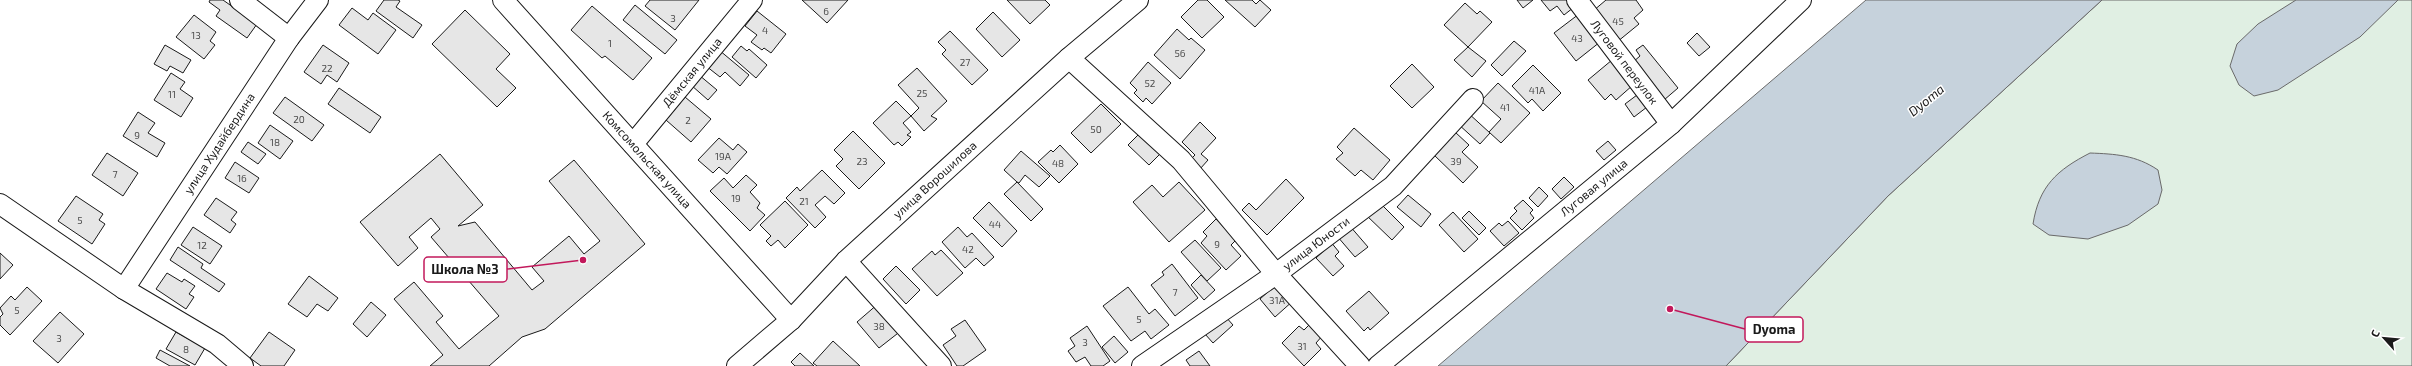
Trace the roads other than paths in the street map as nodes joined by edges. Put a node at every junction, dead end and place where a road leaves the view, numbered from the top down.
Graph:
1 (240, 0) edge
2 (318, 0) edge
3 (503, 0) edge
4 (752, 0) edge
5 (1138, 0) edge
6 (1577, 0) edge
7 (1801, 0) edge
8 (289, 38) junction
9 (1069, 58) junction
10 (1473, 99) dead end
11 (1671, 124) junction
12 (633, 144) junction
13 (0, 204) edge
14 (846, 261) junction
15 (1276, 274) junction
16 (124, 289) junction
17 (791, 320) junction
18 (243, 366) edge
19 (737, 366) edge
20 (941, 366) edge
21 (1142, 366) edge
22 (1360, 366) edge
23 (1378, 366) edge

1 - 8 street
2 - 8 street, улица Худайбердина
3 - 12 street, Комсомольская улица
4 - 12 street, Дёмская улица
5 - 9 street, улица Ворошилова
6 - 11 street, Луговой переулок
7 - 11 street, Луговая улица
8 - 16 street, улица Худайбердина
9 - 14 street, улица Ворошилова
9 - 15 street
10 - 15 street, улица Юности
11 - 23 street, Луговая улица
12 - 17 street, Комсомольская улица
13 - 16 street
14 - 17 street, улица Ворошилова
14 - 20 street
15 - 21 street, улица Юности
15 - 22 street
16 - 18 street
17 - 19 street, улица Ворошилова

